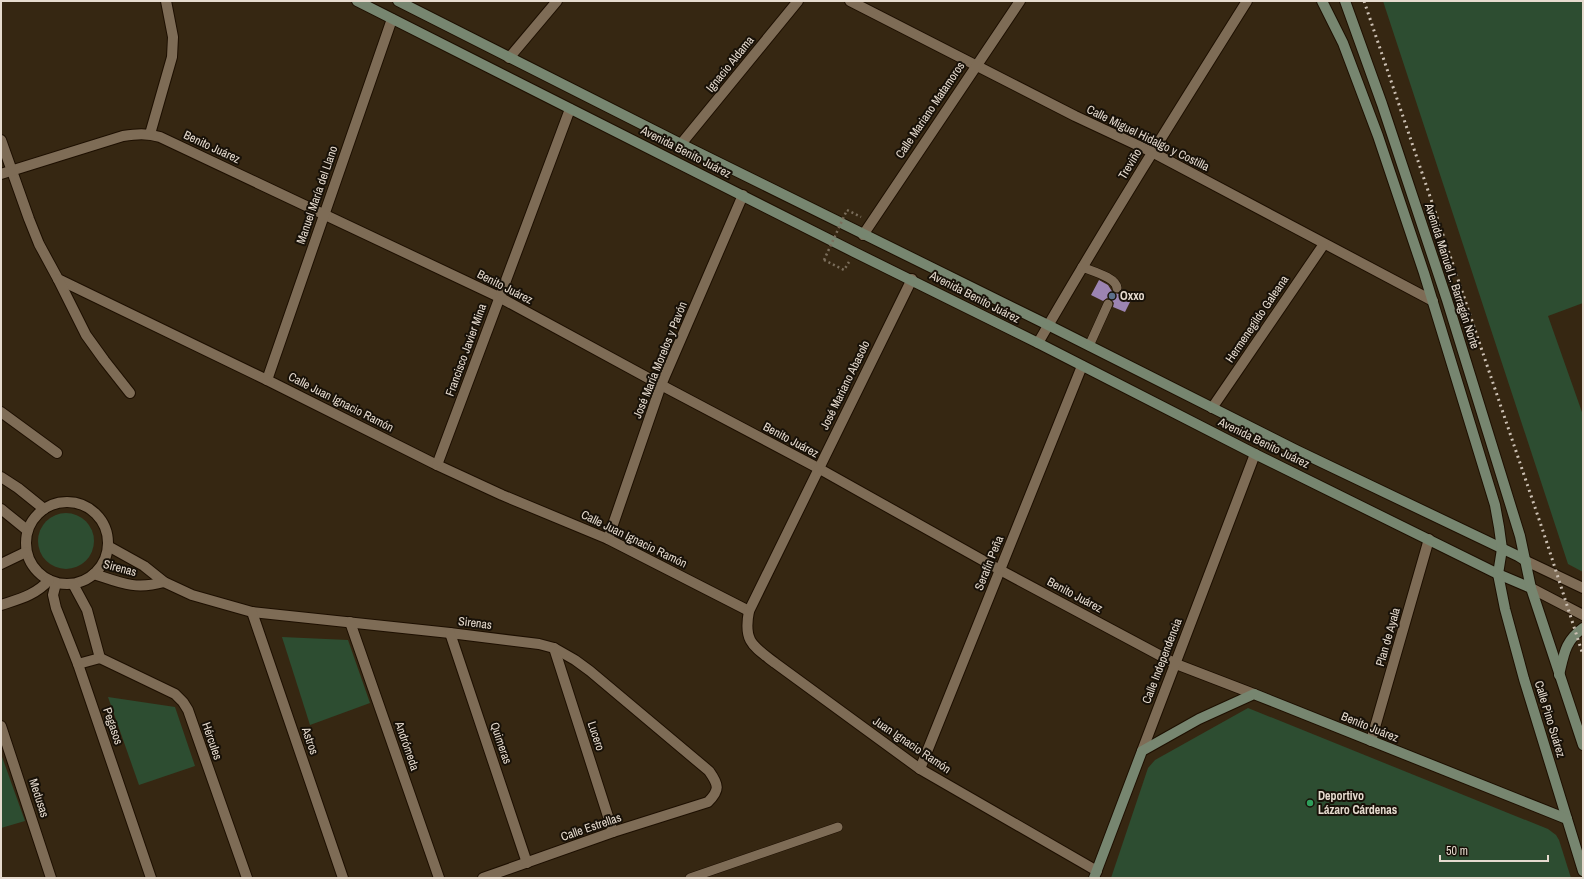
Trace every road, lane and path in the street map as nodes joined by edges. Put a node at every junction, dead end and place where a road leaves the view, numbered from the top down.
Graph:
1 (166, 1) edge
2 (357, 1) edge
3 (398, 1) edge
4 (556, 1) edge
5 (798, 1) edge
6 (850, 1) edge
7 (1020, 1) edge
8 (1247, 1) edge
9 (1322, 1) edge
10 (1345, 1) edge
11 (392, 19) junction
12 (509, 58) junction
13 (976, 65) junction
14 (570, 108) junction
15 (150, 134) junction
16 (1, 140) edge
17 (682, 144) junction
18 (1152, 152) junction
19 (11, 170) junction
20 (1, 174) edge
21 (743, 195) junction
22 (324, 214) junction
23 (858, 215) dead end
24 (863, 235) junction
25 (1324, 244) junction
26 (1082, 267) junction
27 (844, 270) dead end
28 (58, 279) junction
29 (912, 279) junction
30 (1117, 288) dead end
31 (499, 297) junction
32 (1433, 301) junction
33 (1108, 304) dead end
34 (1048, 325) junction
35 (1038, 343) junction
36 (1089, 346) junction
37 (1082, 366) junction
38 (267, 380) junction
39 (661, 385) junction
40 (130, 392) dead end
41 (1212, 408) junction
42 (1, 412) edge
43 (57, 453) dead end
44 (1255, 454) junction
45 (437, 465) junction
46 (818, 468) junction
47 (1, 477) edge
48 (1, 509) edge
49 (44, 509) junction
50 (27, 530) junction
51 (608, 539) junction
52 (1429, 539) junction
53 (108, 546) junction
54 (1502, 549) junction
55 (26, 552) junction
56 (1526, 561) junction
57 (1, 564) edge
58 (1000, 570) junction
59 (94, 574) junction
60 (1498, 574) junction
61 (52, 581) junction
62 (164, 582) junction
63 (73, 584) junction
64 (1531, 588) junction
65 (1583, 588) edge
66 (1, 605) edge
67 (749, 611) junction
68 (252, 612) junction
69 (1583, 615) edge
70 (350, 622) junction
71 (1583, 628) edge
72 (450, 633) junction
73 (554, 648) junction
74 (100, 658) junction
75 (78, 664) junction
76 (1176, 664) junction
77 (1559, 675) junction
78 (1254, 694) junction
79 (1, 726) edge
80 (1371, 741) junction
81 (1583, 745) edge
82 (1142, 751) junction
83 (920, 769) junction
84 (708, 802) joint
85 (1566, 819) junction
86 (838, 827) dead end
87 (613, 832) junction
88 (528, 863) junction
89 (1583, 871) edge
90 (1095, 874) edge
91 (51, 878) edge
92 (151, 878) edge
93 (247, 878) edge
94 (343, 878) edge
95 (438, 878) edge
96 (483, 878) edge
97 (690, 878) edge

1 - 15 street
2 - 11 main road, Avenida Benito Juárez
3 - 12 main road, Avenida Benito Juárez
4 - 12 street
5 - 17 street, Ignacio Aldama
6 - 13 street, Calle Miguel Hidalgo y Costilla
7 - 13 street, Calle Mariano Matamoros
8 - 18 street, Treviño
9 - 32 main road
10 - 56 main road, Avenida Manuel L. Barragán Norte
11 - 14 main road, Avenida Benito Juárez
11 - 22 street, Manuel María del Llano
12 - 17 main road, Avenida Benito Juárez
13 - 18 street, Calle Miguel Hidalgo y Costilla
13 - 24 street, Calle Mariano Matamoros
14 - 21 main road, Avenida Benito Juárez
14 - 31 street, Francisco Javier Mina
15 - 19 street, Benito Juárez
15 - 22 street, Benito Juárez
16 - 19 street
17 - 24 main road, Avenida Benito Juárez
18 - 25 street, Calle Miguel Hidalgo y Costilla
18 - 26 street, Treviño
19 - 20 street, Benito Juárez
19 - 28 street
21 - 29 main road, Avenida Benito Juárez
21 - 39 street, José María Morelos y Pavón
22 - 31 street, Benito Juárez
22 - 38 street, Manuel María del Llano
23 - 27 path, bridge
24 - 34 main road, Avenida Benito Juárez
25 - 32 street, Calle Miguel Hidalgo y Costilla
25 - 41 street, Hermenegildo Galeana
26 - 30 lane
26 - 34 street, Treviño
28 - 38 street, Calle Juan Ignacio Ramón
28 - 40 street
29 - 35 main road, Avenida Benito Juárez
29 - 46 street, José Mariano Abasolo
31 - 39 street, Benito Juárez
31 - 45 street, Francisco Javier Mina
32 - 54 main road
33 - 36 lane
34 - 35 street, Treviño
34 - 36 main road, Avenida Benito Juárez
35 - 37 main road, Avenida Benito Juárez
36 - 41 main road, Avenida Benito Juárez
37 - 44 main road, Avenida Benito Juárez
37 - 58 street, Serafín Peña
38 - 45 street, Calle Juan Ignacio Ramón
39 - 46 street, Benito Juárez
39 - 51 street, José María Morelos y Pavón
41 - 54 main road, Avenida Benito Juárez
42 - 43 street
44 - 52 main road, Avenida Benito Juárez
44 - 76 street, Calle Independencia
45 - 51 street, Calle Juan Ignacio Ramón
46 - 58 street, Benito Juárez
46 - 67 street, José Mariano Abasolo
47 - 49 street
48 - 50 street
49 - 50 street
49 - 53 street
50 - 55 street
51 - 67 street, Calle Juan Ignacio Ramón
52 - 60 main road, Avenida Benito Juárez
52 - 80 street, Plan de Ayala
53 - 59 street
53 - 62 street, Sirenas
54 - 56 main road, Avenida Benito Juárez
54 - 60 main road
55 - 57 street
55 - 61 street
56 - 64 main road, Avenida Manuel L. Barragán Norte
56 - 65 street, Avenida Benito Juárez
58 - 76 street, Benito Juárez
58 - 83 street, Serafín Peña
59 - 62 street, Sirenas
59 - 63 street
60 - 64 main road, Avenida Benito Juárez
60 - 85 main road, Calle Pino Suárez
61 - 63 street
61 - 66 street
61 - 75 street, Pegasos
62 - 68 street, Sirenas
63 - 74 street
64 - 69 street, Avenida Benito Juárez
64 - 77 main road, Calle Pino Suárez
67 - 83 street, Juan Ignacio Ramón
68 - 70 street, Sirenas
68 - 94 street, Astros
70 - 72 street, Sirenas
70 - 95 street, Andrómeda
71 - 77 main road
72 - 73 street, Sirenas
72 - 88 street, Quimeras
73 - 84 street, Sirenas
73 - 87 street, Lucero
74 - 75 street
74 - 93 street, Hércules
75 - 92 street, Pegasos
76 - 78 street, Benito Juárez
76 - 82 street, Calle Independencia
77 - 81 main road, Calle Pino Suárez
78 - 80 main road, Benito Juárez
78 - 82 main road
79 - 91 street, Medusas
80 - 85 main road, Benito Juárez
82 - 90 main road, Calle Independencia
83 - 90 street, Juan Ignacio Ramón
84 - 87 street, Calle Estrellas
85 - 89 main road, Calle Pino Suárez
86 - 97 lane
87 - 88 street, Calle Estrellas
88 - 96 street, Calle Estrellas

